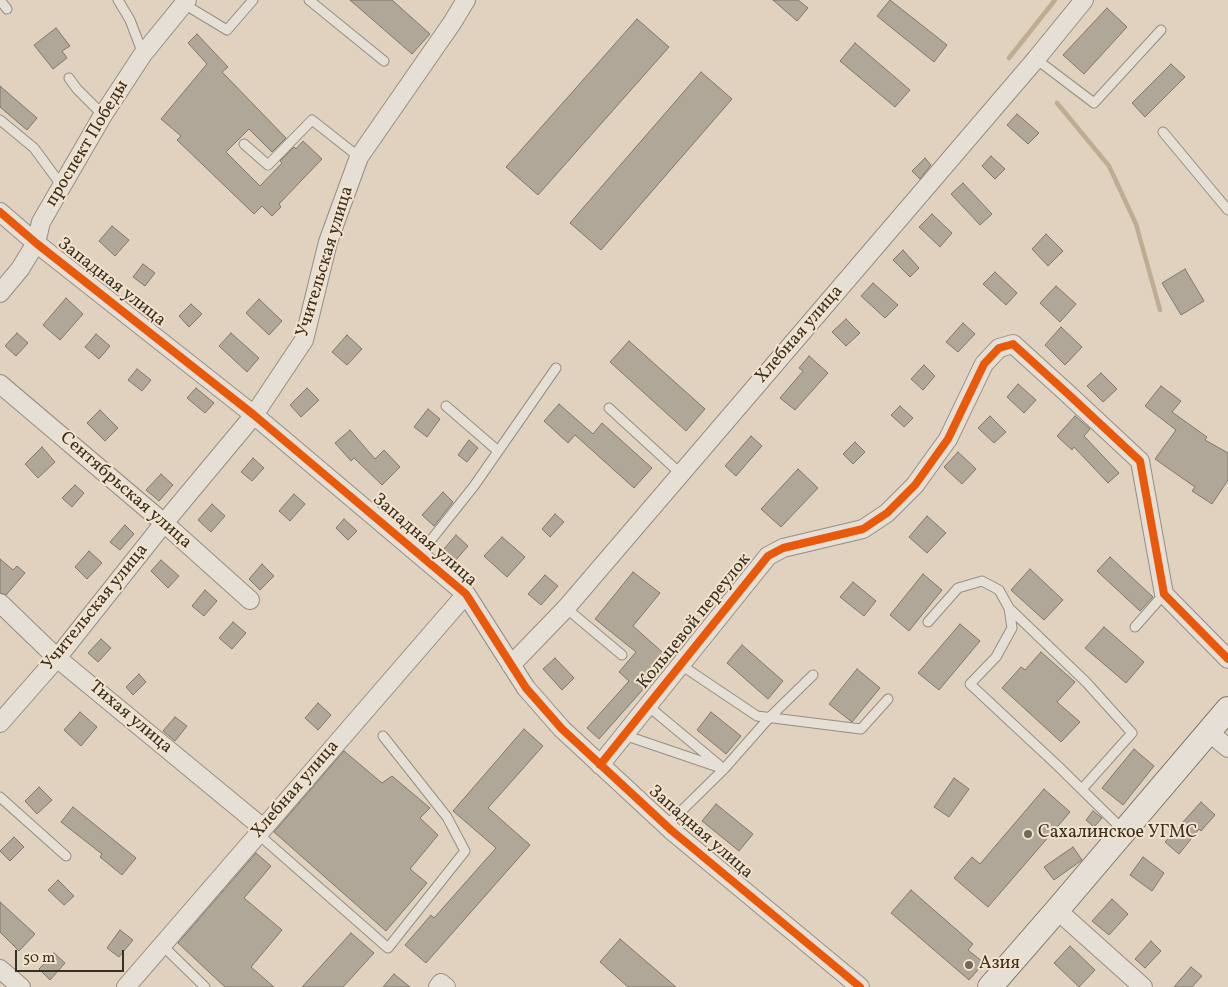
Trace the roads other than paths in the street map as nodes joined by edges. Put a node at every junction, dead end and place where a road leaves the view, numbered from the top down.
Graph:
1 (0, 0) edge
2 (118, 0) edge
3 (253, 0) edge
4 (309, 0) edge
5 (466, 0) edge
6 (1084, 0) edge
7 (185, 2) edge
8 (7, 9) dead end
9 (1161, 30) dead end
10 (143, 54) junction
11 (1036, 59) junction
12 (384, 62) dead end
13 (69, 78) dead end
14 (103, 116) junction
15 (0, 120) edge
16 (1163, 132) dead end
17 (244, 144) dead end
18 (359, 157) junction
19 (62, 186) junction
20 (1228, 210) edge
21 (0, 212) edge
22 (36, 243) junction
23 (0, 293) edge
24 (556, 368) dead end
25 (0, 384) edge
26 (446, 406) dead end
27 (609, 408) dead end
28 (254, 415) junction
29 (498, 451) junction
30 (681, 474) junction
31 (164, 523) junction
32 (419, 554) junction
33 (466, 594) junction
34 (1164, 594) junction
35 (250, 600) dead end
36 (0, 603) edge
37 (566, 608) junction
38 (1009, 608) junction
39 (928, 622) dead end
40 (1135, 627) dead end
41 (622, 655) dead end
42 (57, 658) junction
43 (1228, 659) edge
44 (511, 665) junction
45 (681, 665) junction
46 (814, 675) dead end
47 (888, 699) dead end
48 (648, 706) junction
49 (1228, 709) edge
50 (769, 718) junction
51 (0, 723) edge
52 (1209, 732) junction
53 (624, 734) junction
54 (383, 736) dead end
55 (1228, 748) edge
56 (600, 765) junction
57 (724, 769) junction
58 (1082, 790) junction
59 (0, 797) edge
60 (666, 826) junction
61 (261, 831) junction
62 (1124, 831) junction
63 (66, 856) dead end
64 (1057, 910) junction
65 (162, 945) junction
66 (0, 968) edge
67 (21, 987) edge
68 (126, 987) edge
69 (205, 987) edge
70 (860, 987) edge
71 (990, 987) edge
72 (1143, 987) edge

1 - 8 lane
2 - 10 lane
3 - 7 lane
4 - 12 lane
5 - 18 street, Учительская улица
6 - 11 street, Хлебная улица
7 - 10 street, проспект Победы
9 - 11 lane
10 - 14 street, проспект Победы
11 - 30 street, Хлебная улица
13 - 14 lane
14 - 19 street, проспект Победы
15 - 19 lane
16 - 20 lane
17 - 18 lane
18 - 28 street, Учительская улица
19 - 22 street, проспект Победы
21 - 22 street, Западная улица
22 - 23 street, проспект Победы
22 - 28 street, Западная улица
24 - 29 lane
25 - 31 street, Сентябрьская улица
26 - 29 lane
27 - 30 lane
28 - 31 street, Учительская улица
28 - 32 street, Западная улица
29 - 32 lane
30 - 37 street, Хлебная улица
31 - 35 street, Сентябрьская улица
31 - 42 street, Учительская улица
32 - 33 street, Западная улица
33 - 44 street, Западная улица
33 - 61 street, Хлебная улица
34 - 40 lane
34 - 43 street
34 - 45 street, Кольцевой переулок
36 - 42 street, Тихая улица
37 - 41 lane
37 - 44 street, Хлебная улица
38 - 39 lane
38 - 58 lane
38 - 58 lane
42 - 51 street, Учительская улица
42 - 61 street, Тихая улица
44 - 56 street, Западная улица
45 - 48 street, Кольцевой переулок
45 - 50 lane
46 - 50 lane
47 - 50 lane
48 - 53 street, Кольцевой переулок
48 - 57 lane
49 - 52 street
50 - 57 lane
52 - 55 street
52 - 62 street
53 - 56 street, Кольцевой переулок
53 - 57 lane
54 - 61 lane
56 - 60 street, Западная улица
57 - 60 lane
58 - 62 lane
59 - 63 lane
60 - 70 street, Западная улица
61 - 65 street, Хлебная улица
62 - 64 street
64 - 71 street
64 - 72 street
65 - 68 street, Хлебная улица
65 - 69 lane
66 - 67 street

